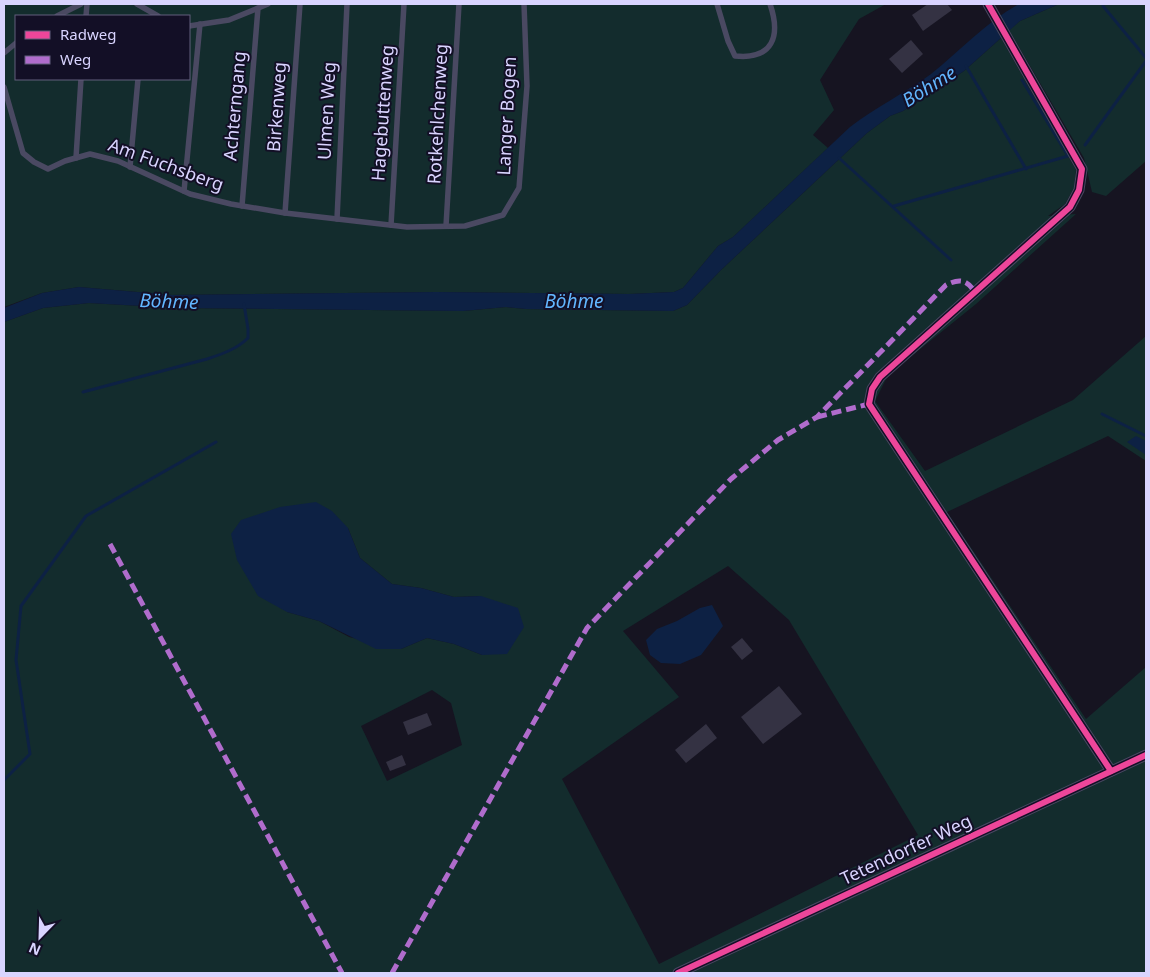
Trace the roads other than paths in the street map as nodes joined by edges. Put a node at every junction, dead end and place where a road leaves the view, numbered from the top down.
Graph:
1 (80, 4) edge
2 (136, 4) edge
3 (267, 4) edge
4 (300, 4) edge
5 (347, 4) edge
6 (404, 4) edge
7 (459, 4) edge
8 (524, 4) edge
9 (717, 4) edge
10 (770, 4) edge
11 (990, 7) edge
12 (144, 8) junction
13 (258, 8) junction
14 (59, 15) edge
15 (144, 15) edge
16 (156, 15) edge
17 (200, 24) junction
18 (190, 26) edge
19 (15, 44) edge
20 (4, 53) edge
21 (82, 80) edge
22 (138, 80) edge
23 (4, 87) edge
24 (76, 158) junction
25 (130, 167) junction
26 (184, 191) junction
27 (242, 206) junction
28 (285, 213) junction
29 (337, 219) junction
30 (391, 225) junction
31 (446, 226) junction
32 (1146, 755) edge
33 (1111, 771) junction
34 (678, 973) edge

1 - 14 lane
2 - 12 lane
3 - 13 lane
4 - 28 lane, Birkenweg
5 - 29 lane, Ulmen Weg
6 - 30 lane, Hagebuttenweg
7 - 31 lane, Rotkehlchenweg
8 - 31 lane, Langer Bogen
9 - 10 lane
11 - 33 street
12 - 15 lane
12 - 16 lane
13 - 17 lane
13 - 27 lane, Achterngang
17 - 18 lane
17 - 26 lane
19 - 20 lane
21 - 24 lane
22 - 25 lane
23 - 24 lane, Am Fuchsberg
24 - 25 lane, Am Fuchsberg
25 - 26 lane, Am Fuchsberg
26 - 27 lane, Am Fuchsberg
27 - 28 lane, Am Fuchsberg
28 - 29 lane, Langer Bogen
29 - 30 lane, Langer Bogen
30 - 31 lane, Langer Bogen
32 - 33 street, Tetendorfer Weg
33 - 34 street, Tetendorfer Weg

